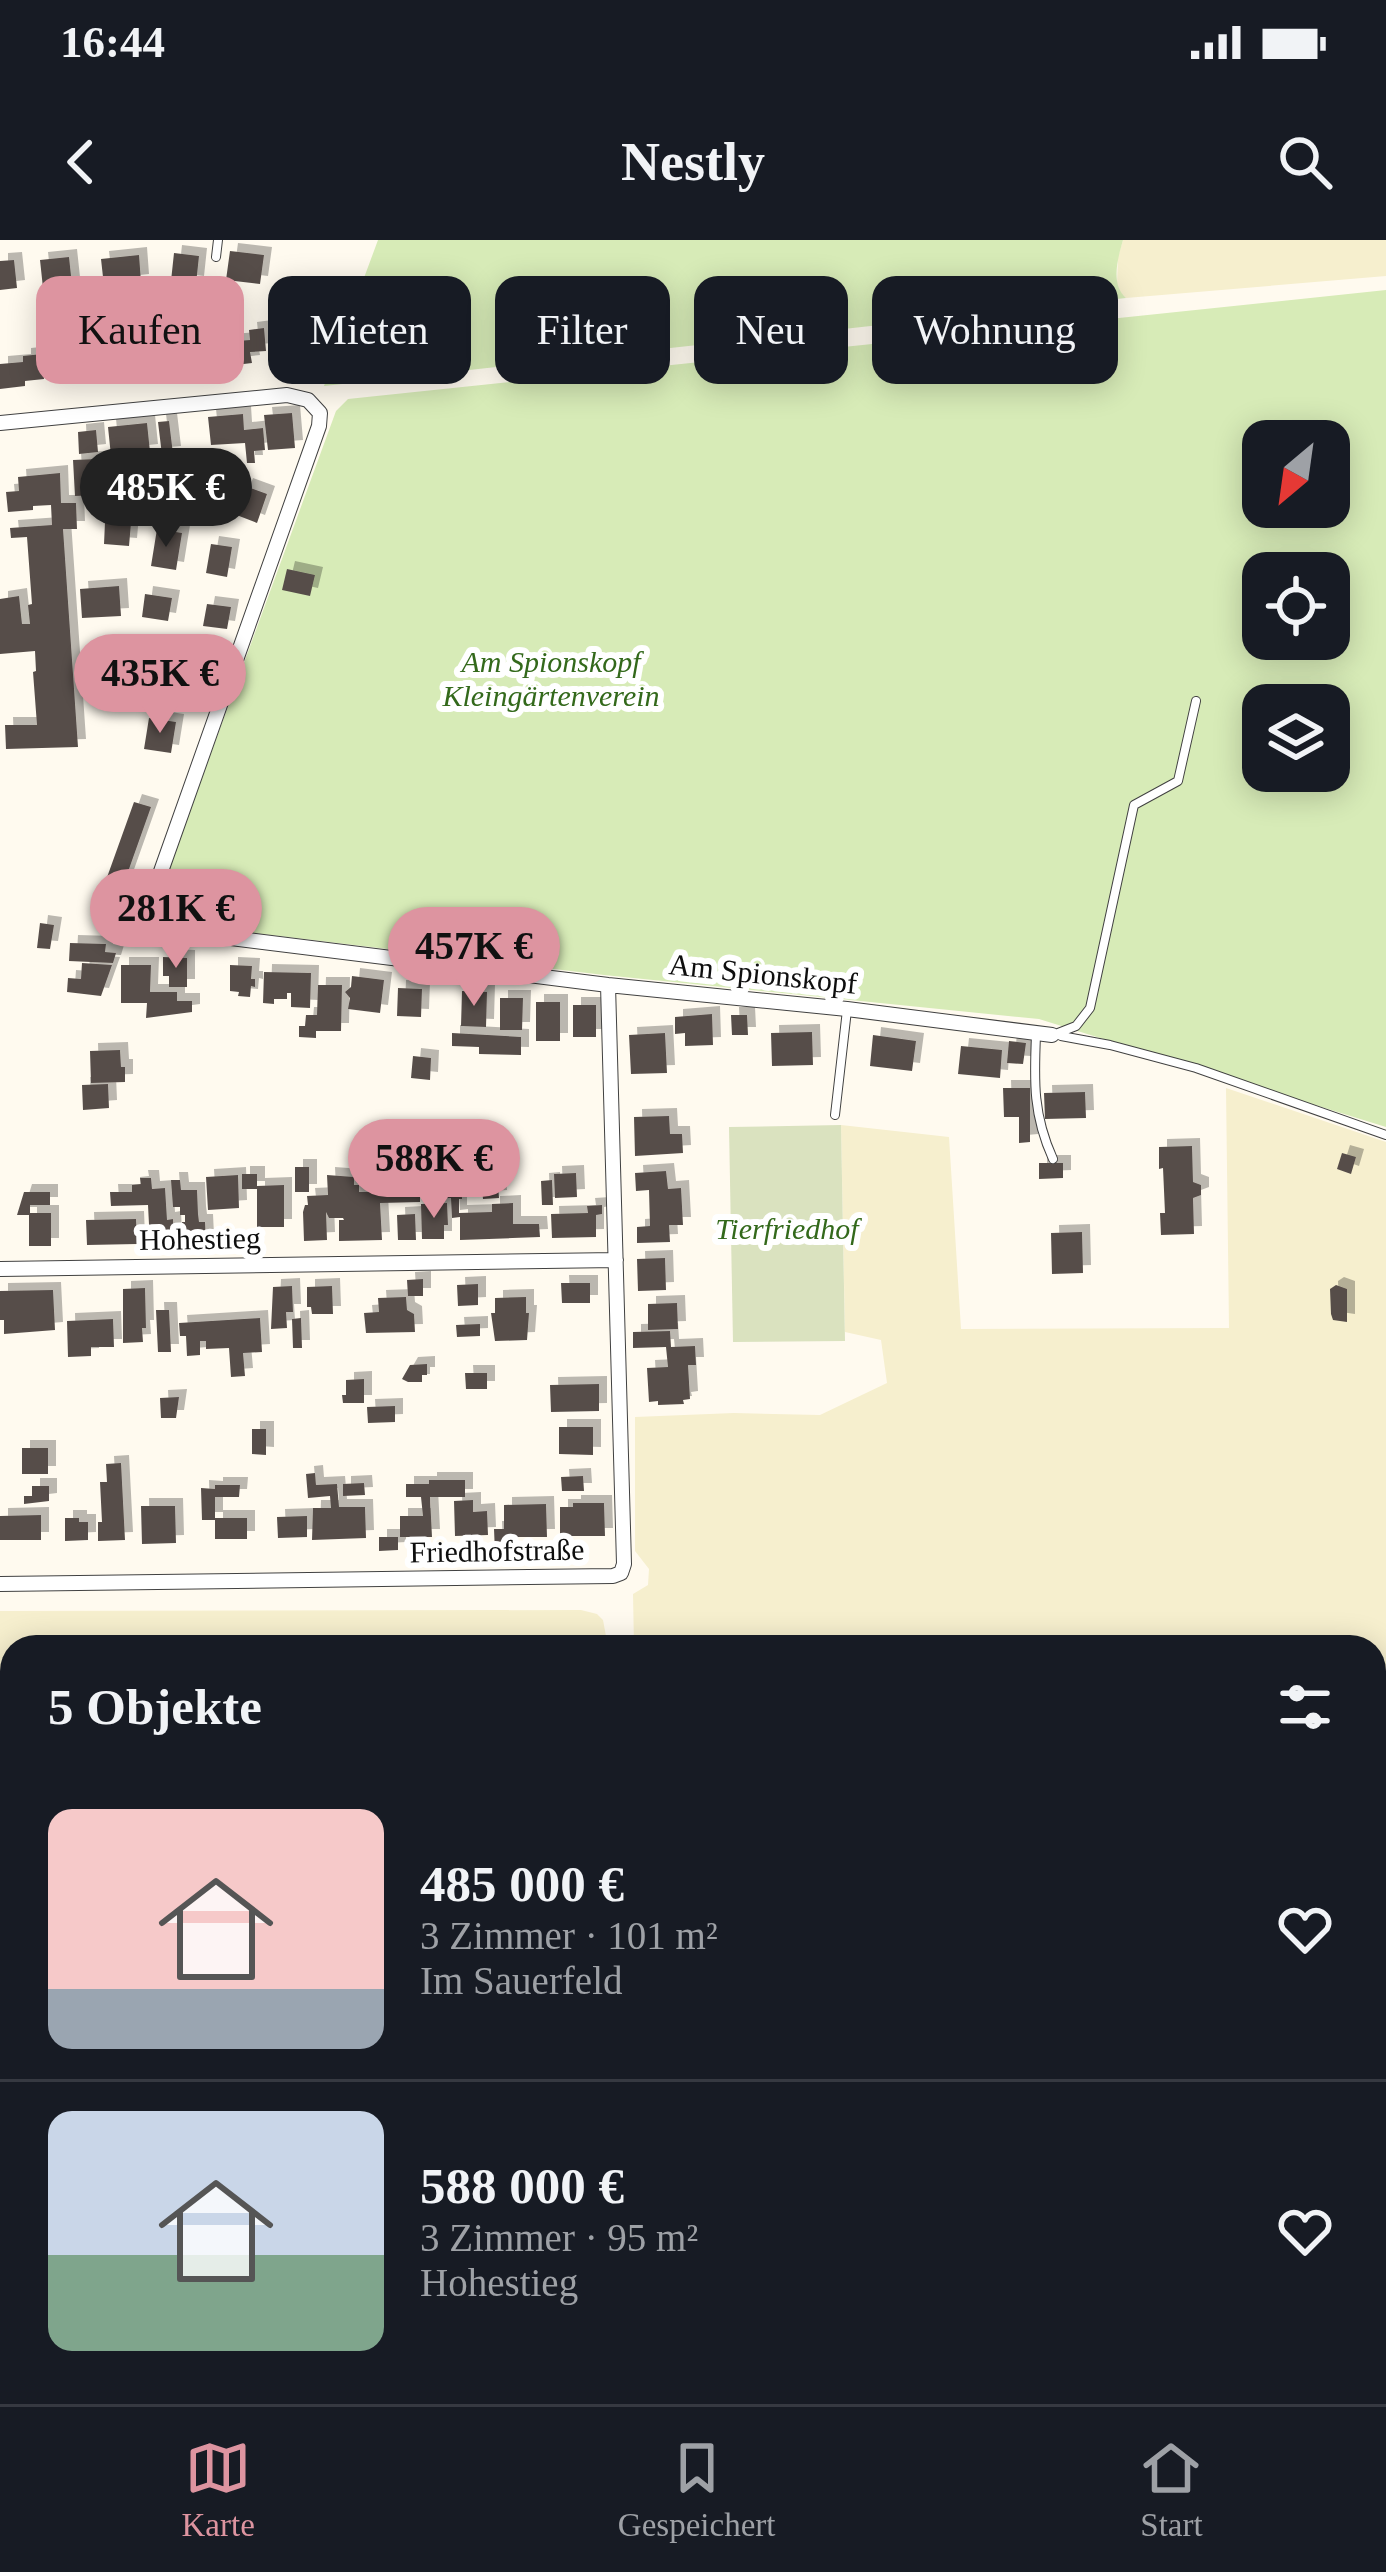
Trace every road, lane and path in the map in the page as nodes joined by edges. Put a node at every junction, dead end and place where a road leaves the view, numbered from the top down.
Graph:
1 (218, 240) edge
2 (216, 257) dead end
3 (0, 423) edge
4 (1196, 701) dead end
5 (608, 985) junction
6 (847, 1009) junction
7 (1044, 1034) junction
8 (835, 1114) dead end
9 (1386, 1135) edge
10 (1053, 1159) dead end
11 (616, 1260) junction
12 (0, 1269) edge
13 (0, 1584) edge

1 - 2 lane
3 - 5 street, Am Spionskopf
4 - 7 lane
5 - 6 street, Am Spionskopf
5 - 11 street, Friedhofstraße
6 - 7 street, Am Spionskopf
6 - 8 lane
7 - 9 lane, Am Spionskopf
7 - 10 lane
11 - 12 street, Hohestieg
11 - 13 street, Friedhofstraße

